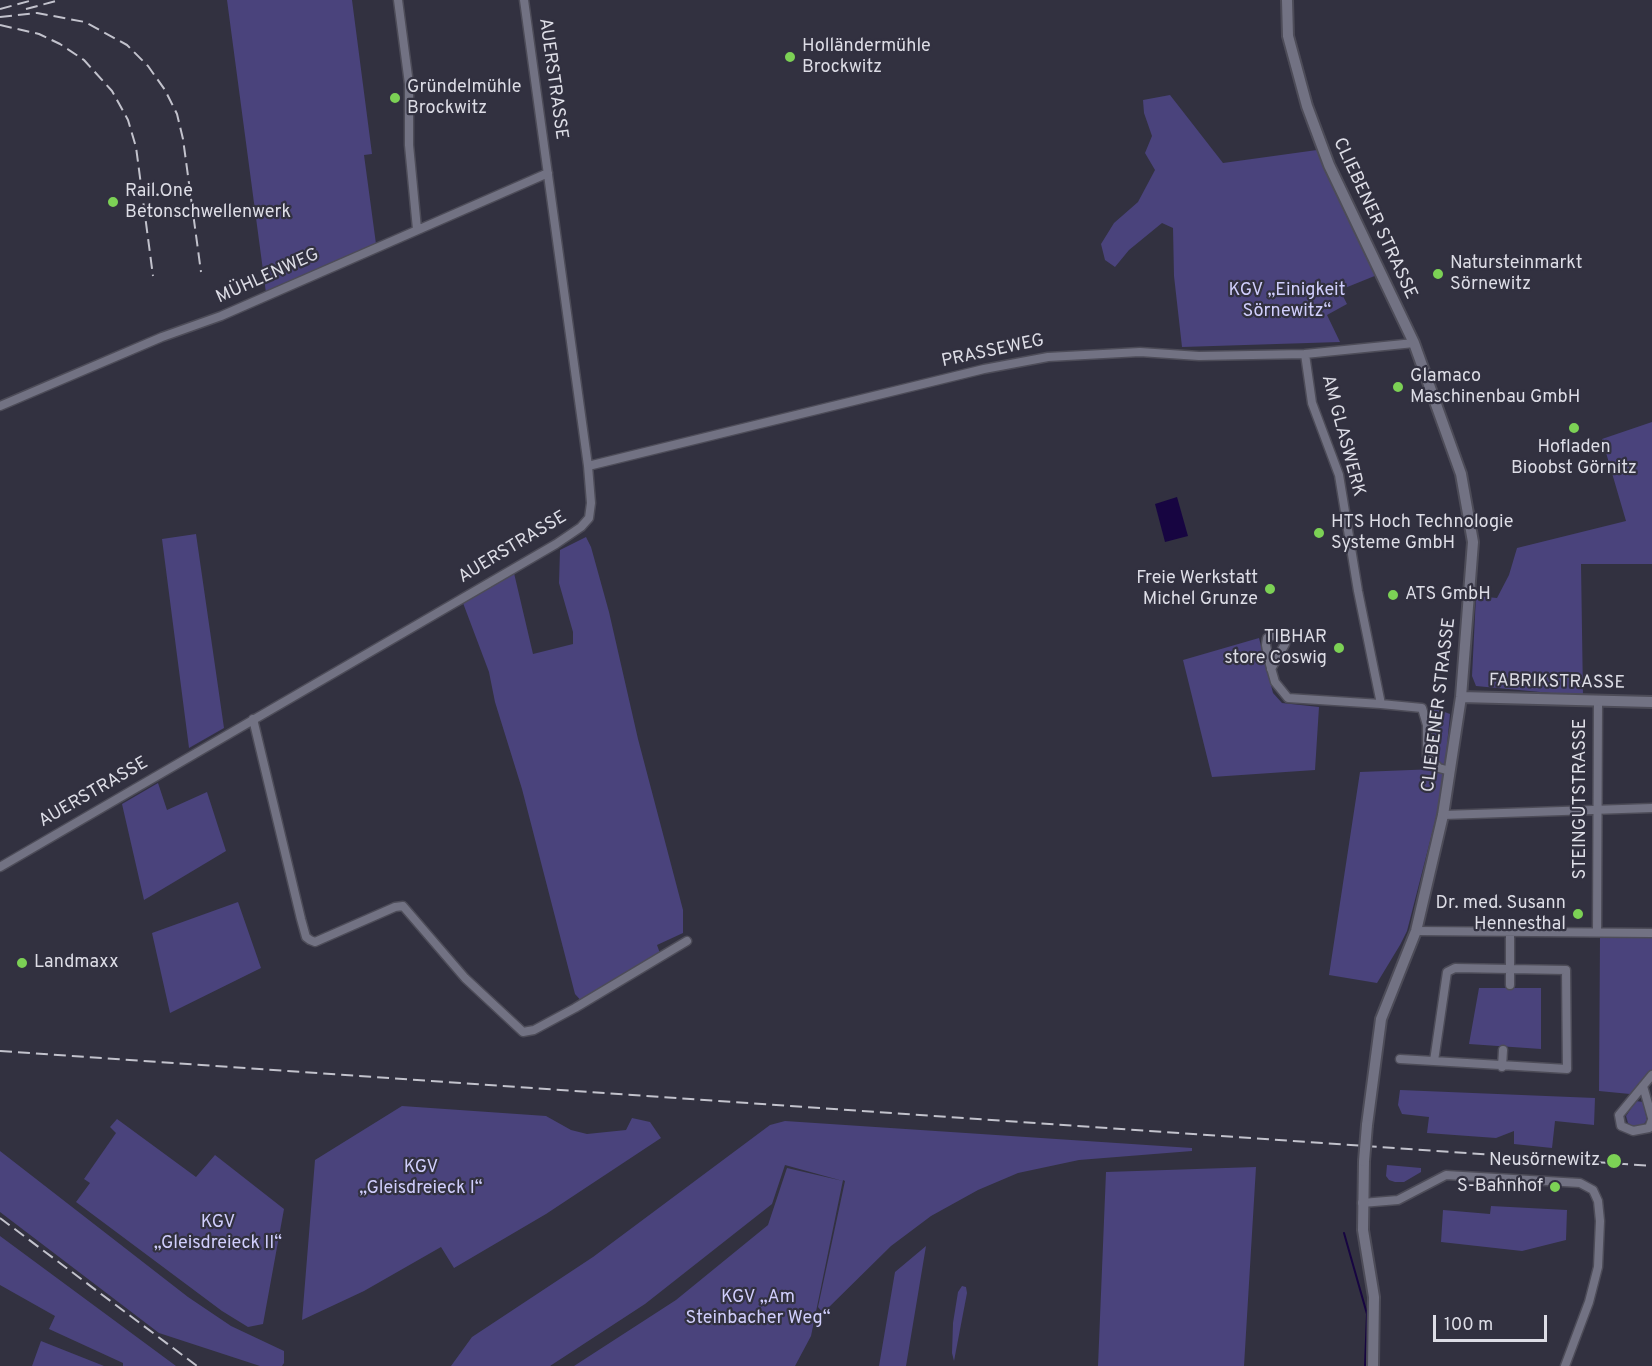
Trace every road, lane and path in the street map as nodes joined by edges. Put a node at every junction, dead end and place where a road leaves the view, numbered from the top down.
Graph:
1 (398, 0) edge
2 (524, 0) edge
3 (1287, 0) edge
4 (548, 173) junction
5 (417, 229) junction
6 (1414, 343) junction
7 (1305, 354) junction
8 (0, 406) edge
9 (588, 466) junction
10 (1272, 669) dead end
11 (1461, 698) junction
12 (1598, 702) junction
13 (1652, 702) edge
14 (1381, 704) junction
15 (253, 720) junction
16 (1450, 771) junction
17 (1652, 808) edge
18 (1596, 809) junction
19 (1443, 814) junction
20 (0, 867) edge
21 (1416, 931) junction
22 (1510, 932) junction
23 (1597, 932) junction
24 (1652, 933) edge
25 (687, 941) dead end
26 (1510, 968) junction
27 (1510, 985) dead end
28 (1503, 1050) dead end
29 (1400, 1059) dead end
30 (1434, 1061) junction
31 (1502, 1068) junction
32 (1652, 1076) edge
33 (1643, 1086) junction
34 (1652, 1119) edge
35 (1362, 1203) junction
36 (1373, 1366) edge
37 (1565, 1366) edge

1 - 5 street
2 - 4 street, AUERSTRASSE
3 - 6 street, CLIEBENER STRASSE
4 - 5 street, MÜHLENWEG
4 - 9 street, AUERSTRASSE
5 - 8 street, MÜHLENWEG
6 - 7 street, PRASSEWEG
6 - 11 street, CLIEBENER STRASSE
7 - 9 street, PRASSEWEG
7 - 14 street, AM GLASWERK
9 - 15 street, AUERSTRASSE
10 - 14 street
11 - 12 street, FABRIKSTRASSE
11 - 16 street, CLIEBENER STRASSE
12 - 13 street, FABRIKSTRASSE
12 - 18 street, STEINGUTSTRASSE
14 - 16 street
15 - 20 street, AUERSTRASSE
15 - 25 street
16 - 19 street, CLIEBENER STRASSE
17 - 18 street
18 - 19 street
18 - 23 street, STEINGUTSTRASSE
19 - 21 street, CLIEBENER STRASSE
21 - 22 street
21 - 35 street, CLIEBENER STRASSE, bridge
22 - 23 street
22 - 26 street
23 - 24 street
26 - 27 street
26 - 30 street
26 - 31 street
28 - 31 street
29 - 30 street
30 - 31 street
32 - 33 street
33 - 34 street
33 - 34 street
35 - 36 street, CLIEBENER STRASSE
35 - 37 street

